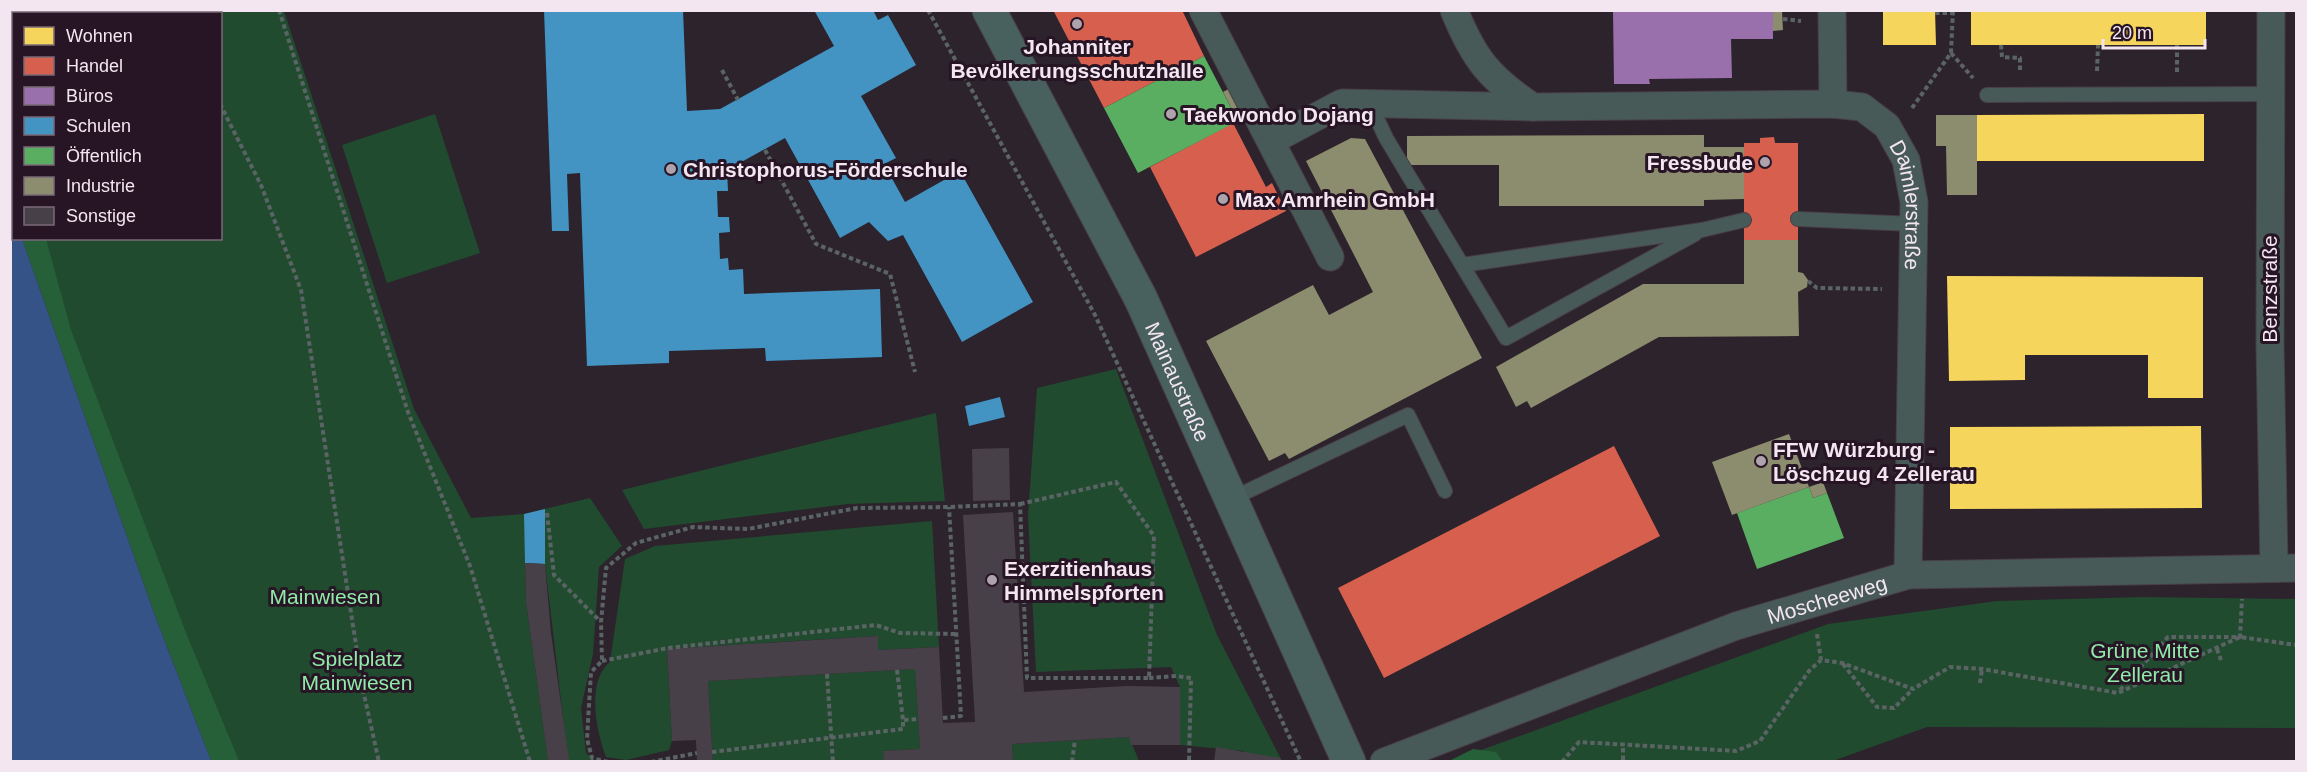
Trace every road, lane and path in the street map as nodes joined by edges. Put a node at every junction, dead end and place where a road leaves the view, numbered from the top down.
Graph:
1 (279, 10) edge
2 (928, 10) edge
3 (989, 10) edge
4 (1203, 10) edge
5 (1454, 10) edge
6 (2271, 10) edge
7 (1953, 12) edge
8 (1935, 13) dead end
9 (1821, 17) edge
10 (1784, 19) dead end
11 (2001, 45) dead end
12 (2097, 45) dead end
13 (2177, 45) dead end
14 (1952, 53) junction
15 (2097, 55) dead end
16 (2177, 55) dead end
17 (722, 70) dead end
18 (2271, 94) junction
19 (1987, 95) joint
20 (2019, 95) junction
21 (738, 100) dead end
22 (1370, 104) junction
23 (1833, 104) junction
24 (1533, 107) junction
25 (222, 108) edge
26 (1893, 135) junction
27 (1271, 141) junction
28 (765, 150) dead end
29 (1798, 219) dead end
30 (1744, 220) dead end
31 (1913, 224) junction
32 (1702, 230) junction
33 (1330, 257) dead end
34 (1462, 265) junction
35 (1808, 281) dead end
36 (1912, 289) junction
37 (915, 372) dead end
38 (1445, 491) dead end
39 (1231, 499) junction
40 (1020, 504) junction
41 (949, 507) junction
42 (547, 513) dead end
43 (2285, 568) edge
44 (1908, 575) junction
45 (601, 622) junction
46 (956, 634) junction
47 (2240, 638) junction
48 (2296, 645) edge
49 (2217, 649) junction
50 (602, 660) junction
51 (2221, 660) dead end
52 (1842, 663) junction
53 (1982, 669) junction
54 (897, 670) dead end
55 (827, 674) dead end
56 (1149, 678) junction
57 (1980, 683) dead end
58 (1913, 689) junction
59 (2118, 693) junction
60 (943, 718) dead end
61 (918, 719) dead end
62 (903, 720) junction
63 (831, 738) junction
64 (1075, 740) dead end
65 (1623, 744) junction
66 (712, 752) dead end
67 (697, 753) dead end
68 (592, 758) junction
69 (1623, 760) dead end
70 (379, 762) edge
71 (530, 762) edge
72 (586, 762) edge
73 (608, 762) edge
74 (651, 762) edge
75 (832, 762) edge
76 (1072, 762) edge
77 (1189, 762) edge
78 (1301, 762) edge
79 (1349, 762) edge
80 (1384, 762) edge
81 (1562, 762) edge

1 - 71 path
2 - 78 path
3 - 39 main road, Mainaustraße
4 - 27 street
5 - 24 street
6 - 18 street, Benzstraße
7 - 8 path
7 - 14 path
9 - 10 path
9 - 23 street
11 - 20 path
12 - 15 path
13 - 16 path
14 - 19 path
14 - 26 path
17 - 21 path
18 - 20 lane
18 - 43 street, Benzstraße
19 - 20 lane
22 - 24 street, Daimlerstraße
22 - 27 street, Daimlerstraße
22 - 34 lane
23 - 24 street, Daimlerstraße
23 - 26 street, Daimlerstraße
25 - 70 path
26 - 31 street, Daimlerstraße
27 - 33 street
28 - 37 path
29 - 31 lane
30 - 32 lane
31 - 36 street, Daimlerstraße
32 - 34 lane
32 - 34 lane
35 - 36 path
36 - 44 street, Daimlerstraße
38 - 39 lane
39 - 79 main road, Mainaustraße
40 - 41 path
40 - 56 path
40 - 56 path
41 - 45 path
41 - 46 path
42 - 45 path
43 - 44 street, Moscheeweg
44 - 80 street, Moscheeweg
45 - 50 path
46 - 50 path
46 - 60 path
47 - 48 path
47 - 49 path
47 - 59 path
49 - 51 path
49 - 59 path
50 - 68 path
52 - 58 path
52 - 58 path
52 - 65 path
53 - 57 path
53 - 58 path
53 - 59 path
54 - 62 path
55 - 63 path
56 - 77 path
61 - 62 path
62 - 63 path
63 - 66 path
63 - 75 path
64 - 76 path
65 - 69 path
65 - 81 path
67 - 74 path
68 - 72 path
68 - 73 path

